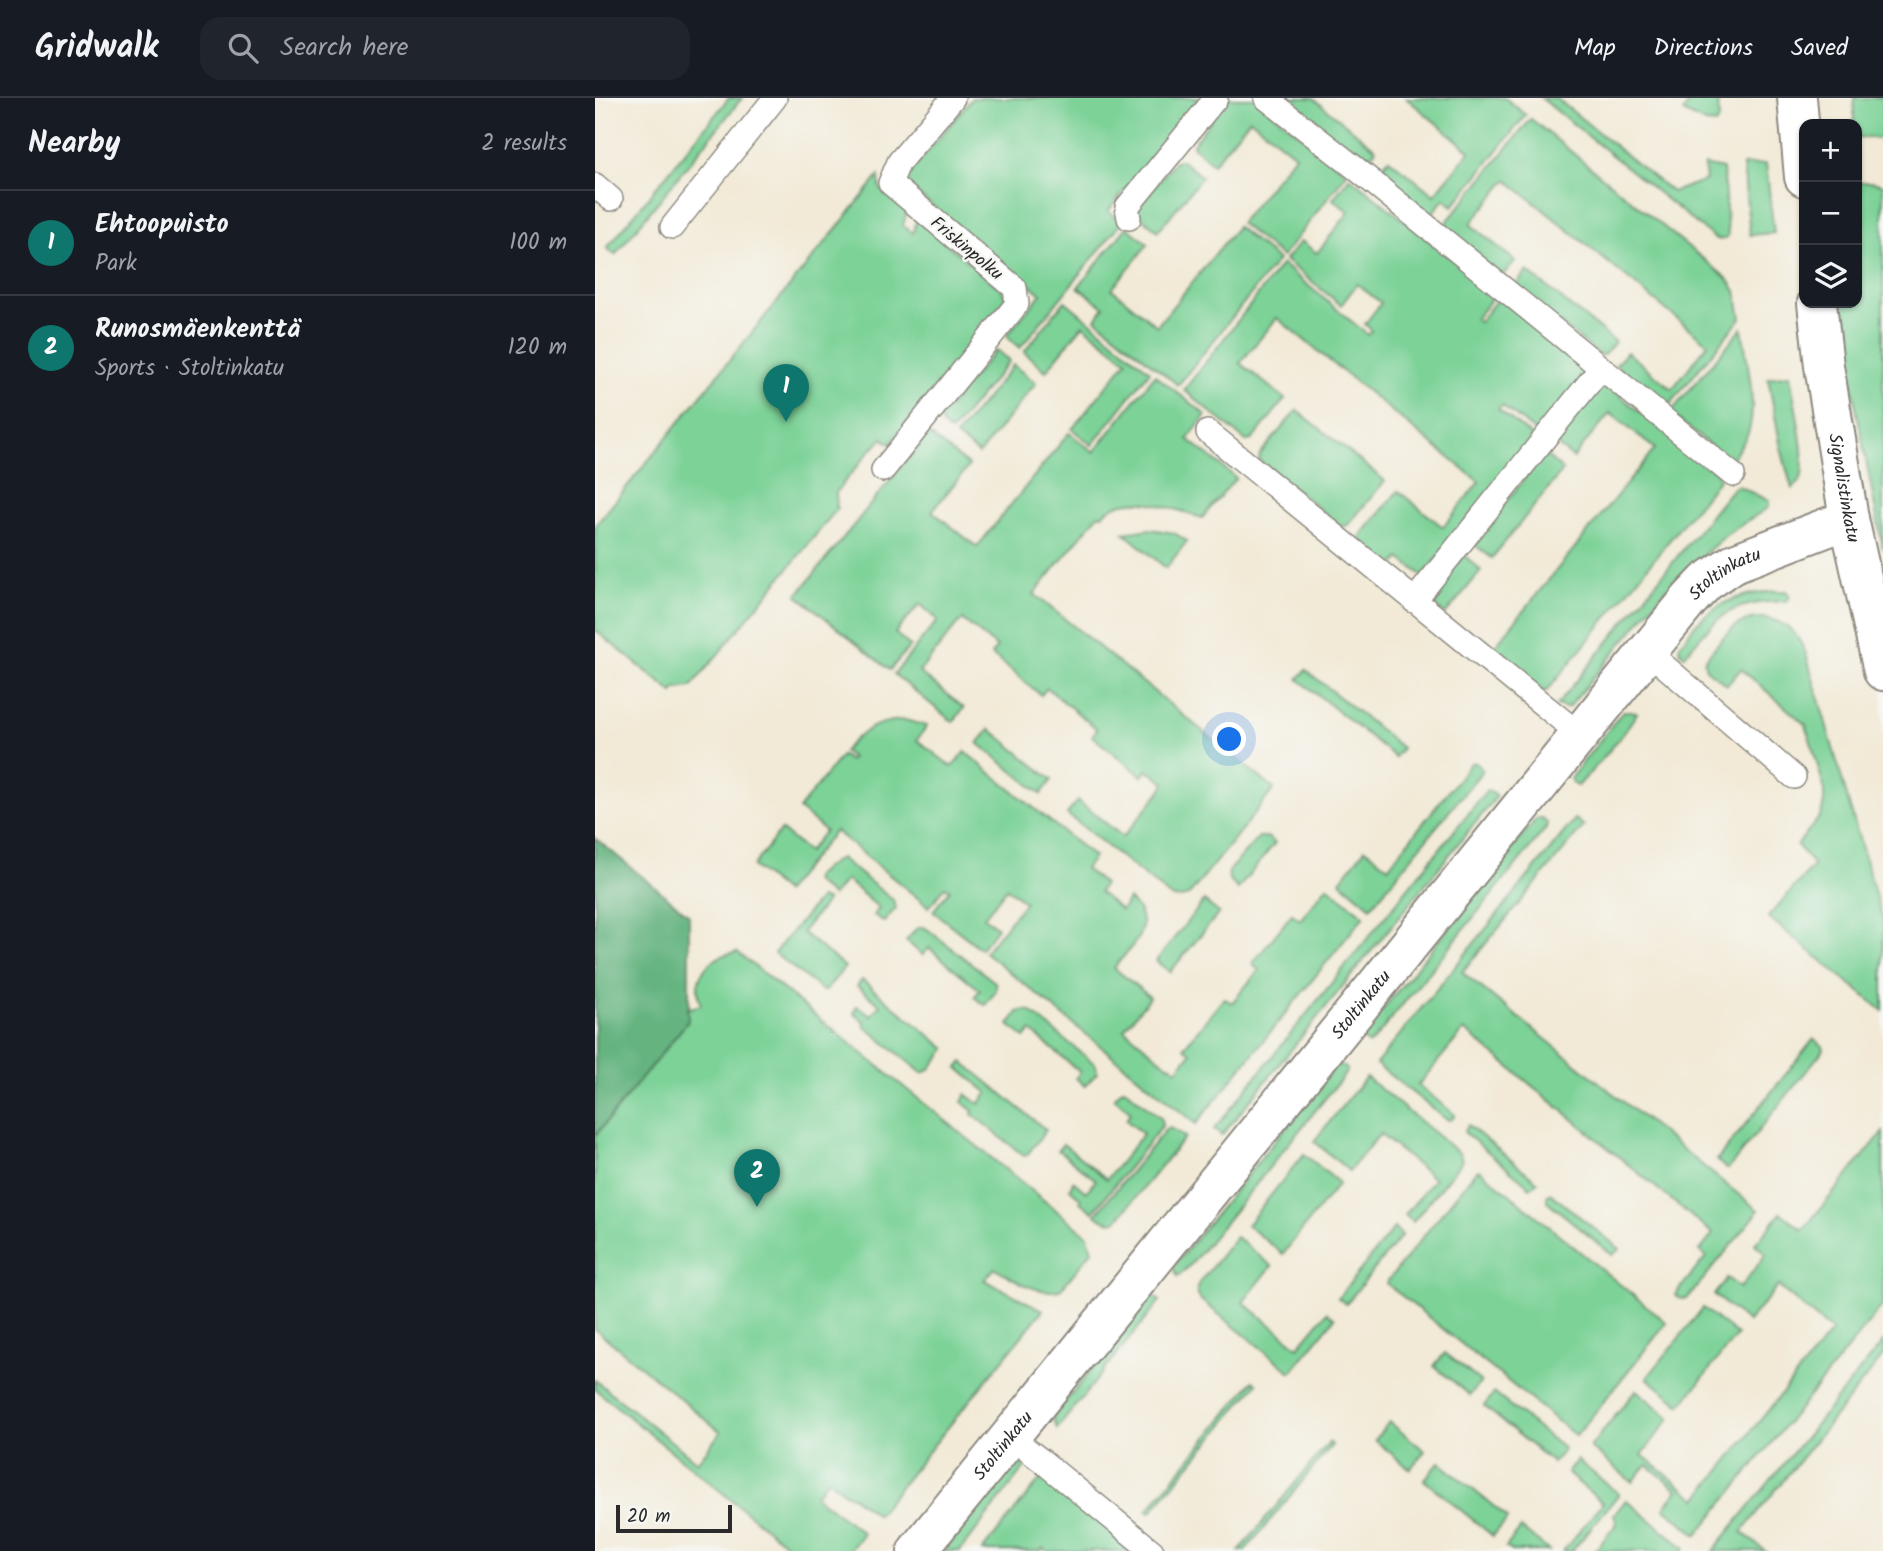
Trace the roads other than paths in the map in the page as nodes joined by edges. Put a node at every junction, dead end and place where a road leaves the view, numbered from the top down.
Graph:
1 (775, 98) edge
2 (953, 98) edge
3 (1216, 98) edge
4 (1266, 98) edge
5 (1797, 98) edge
6 (1799, 121) edge
7 (1129, 218) dead end
8 (672, 227) dead end
9 (1818, 308) edge
10 (1601, 368) junction
11 (1208, 432) dead end
12 (883, 470) dead end
13 (1733, 475) dead end
14 (1849, 519) junction
15 (1414, 601) junction
16 (1647, 651) junction
17 (1883, 671) edge
18 (1579, 734) junction
19 (1794, 777) dead end
20 (1010, 1437) junction
21 (917, 1551) edge
22 (1152, 1551) edge

1 - 8 lane
2 - 12 lane, Friskinpolku
3 - 7 lane
4 - 10 lane
5 - 6 street
9 - 14 street, Signalistinkatu
10 - 13 lane
10 - 15 lane
11 - 15 lane
14 - 16 street, Stoltinkatu
14 - 17 street, Signalistinkatu
15 - 18 lane
16 - 18 street, Stoltinkatu
16 - 19 lane
18 - 20 street, Stoltinkatu
20 - 21 street, Stoltinkatu
20 - 22 lane

